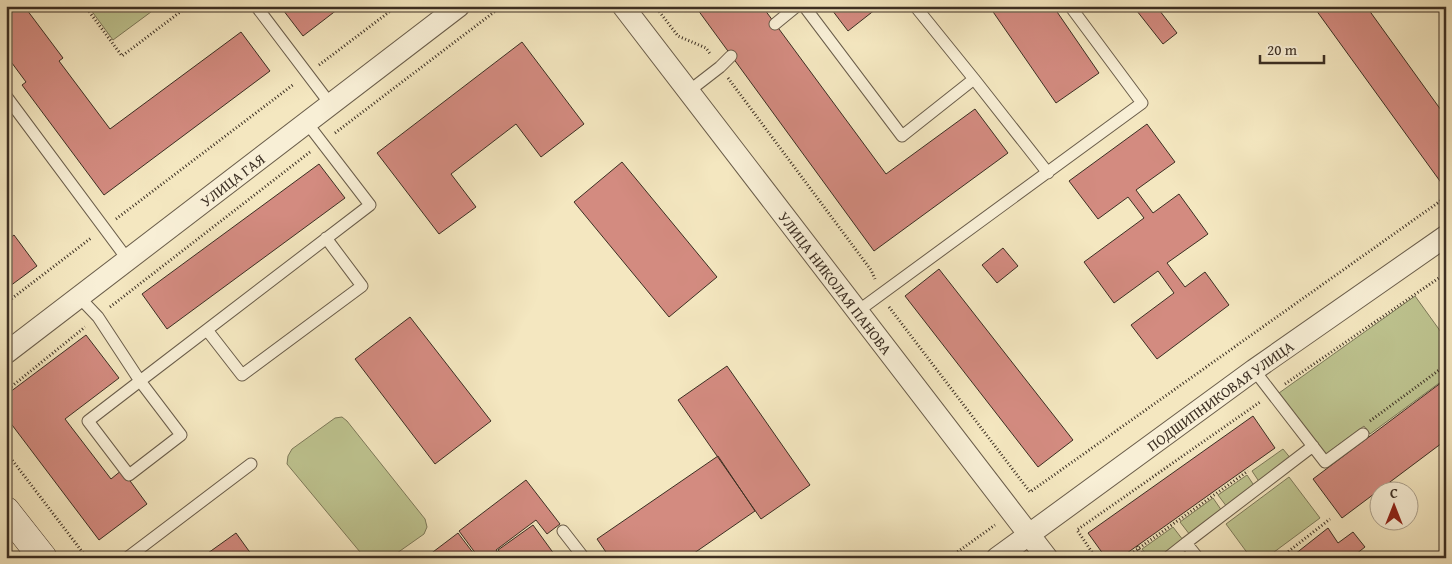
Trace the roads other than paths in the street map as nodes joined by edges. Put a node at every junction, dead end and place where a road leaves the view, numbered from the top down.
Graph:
1 (256, 6) edge
2 (459, 6) edge
3 (623, 6) edge
4 (796, 6) edge
5 (804, 6) edge
6 (915, 6) edge
7 (1070, 6) edge
8 (775, 24) dead end
9 (731, 56) dead end
10 (974, 79) junction
11 (689, 91) junction
12 (6, 96) edge
13 (330, 105) junction
14 (307, 123) junction
15 (1048, 173) junction
16 (1446, 236) edge
17 (326, 238) junction
18 (128, 260) junction
19 (79, 297) junction
20 (858, 311) junction
21 (207, 330) junction
22 (6, 353) edge
23 (1254, 370) junction
24 (140, 381) junction
25 (1363, 434) road end
26 (1313, 446) junction
27 (251, 464) dead end
28 (6, 511) edge
29 (563, 531) dead end
30 (1029, 534) junction
31 (1186, 543) junction
32 (43, 558) edge
33 (127, 558) edge
34 (584, 558) edge
35 (997, 558) edge
36 (1047, 558) edge
37 (1168, 558) edge
38 (1198, 558) edge

1 - 13 lane
2 - 13 street, УЛИЦА ГАЯ
3 - 11 street, УЛИЦА НИКОЛАЯ ПАНОВА
4 - 8 lane
5 - 10 lane
6 - 10 lane
7 - 15 lane
9 - 11 lane
10 - 15 lane
11 - 20 street, УЛИЦА НИКОЛАЯ ПАНОВА
12 - 18 lane
13 - 14 street, УЛИЦА ГАЯ
14 - 17 lane
14 - 18 street, УЛИЦА ГАЯ
15 - 20 lane
16 - 23 street, ПОДШИПНИКОВАЯ УЛИЦА
17 - 21 lane
17 - 21 lane
18 - 19 street, УЛИЦА ГАЯ
19 - 22 street, УЛИЦА ГАЯ
19 - 24 lane
20 - 30 street, УЛИЦА НИКОЛАЯ ПАНОВА
21 - 24 lane
23 - 26 lane
23 - 30 street, ПОДШИПНИКОВАЯ УЛИЦА
24 - 24 lane
25 - 26 lane
26 - 31 lane
27 - 33 lane
28 - 32 main road
29 - 34 lane
30 - 35 street, ПОДШИПНИКОВАЯ УЛИЦА
30 - 36 street, УЛИЦА НИКОЛАЯ ПАНОВА
31 - 37 lane
31 - 38 lane

